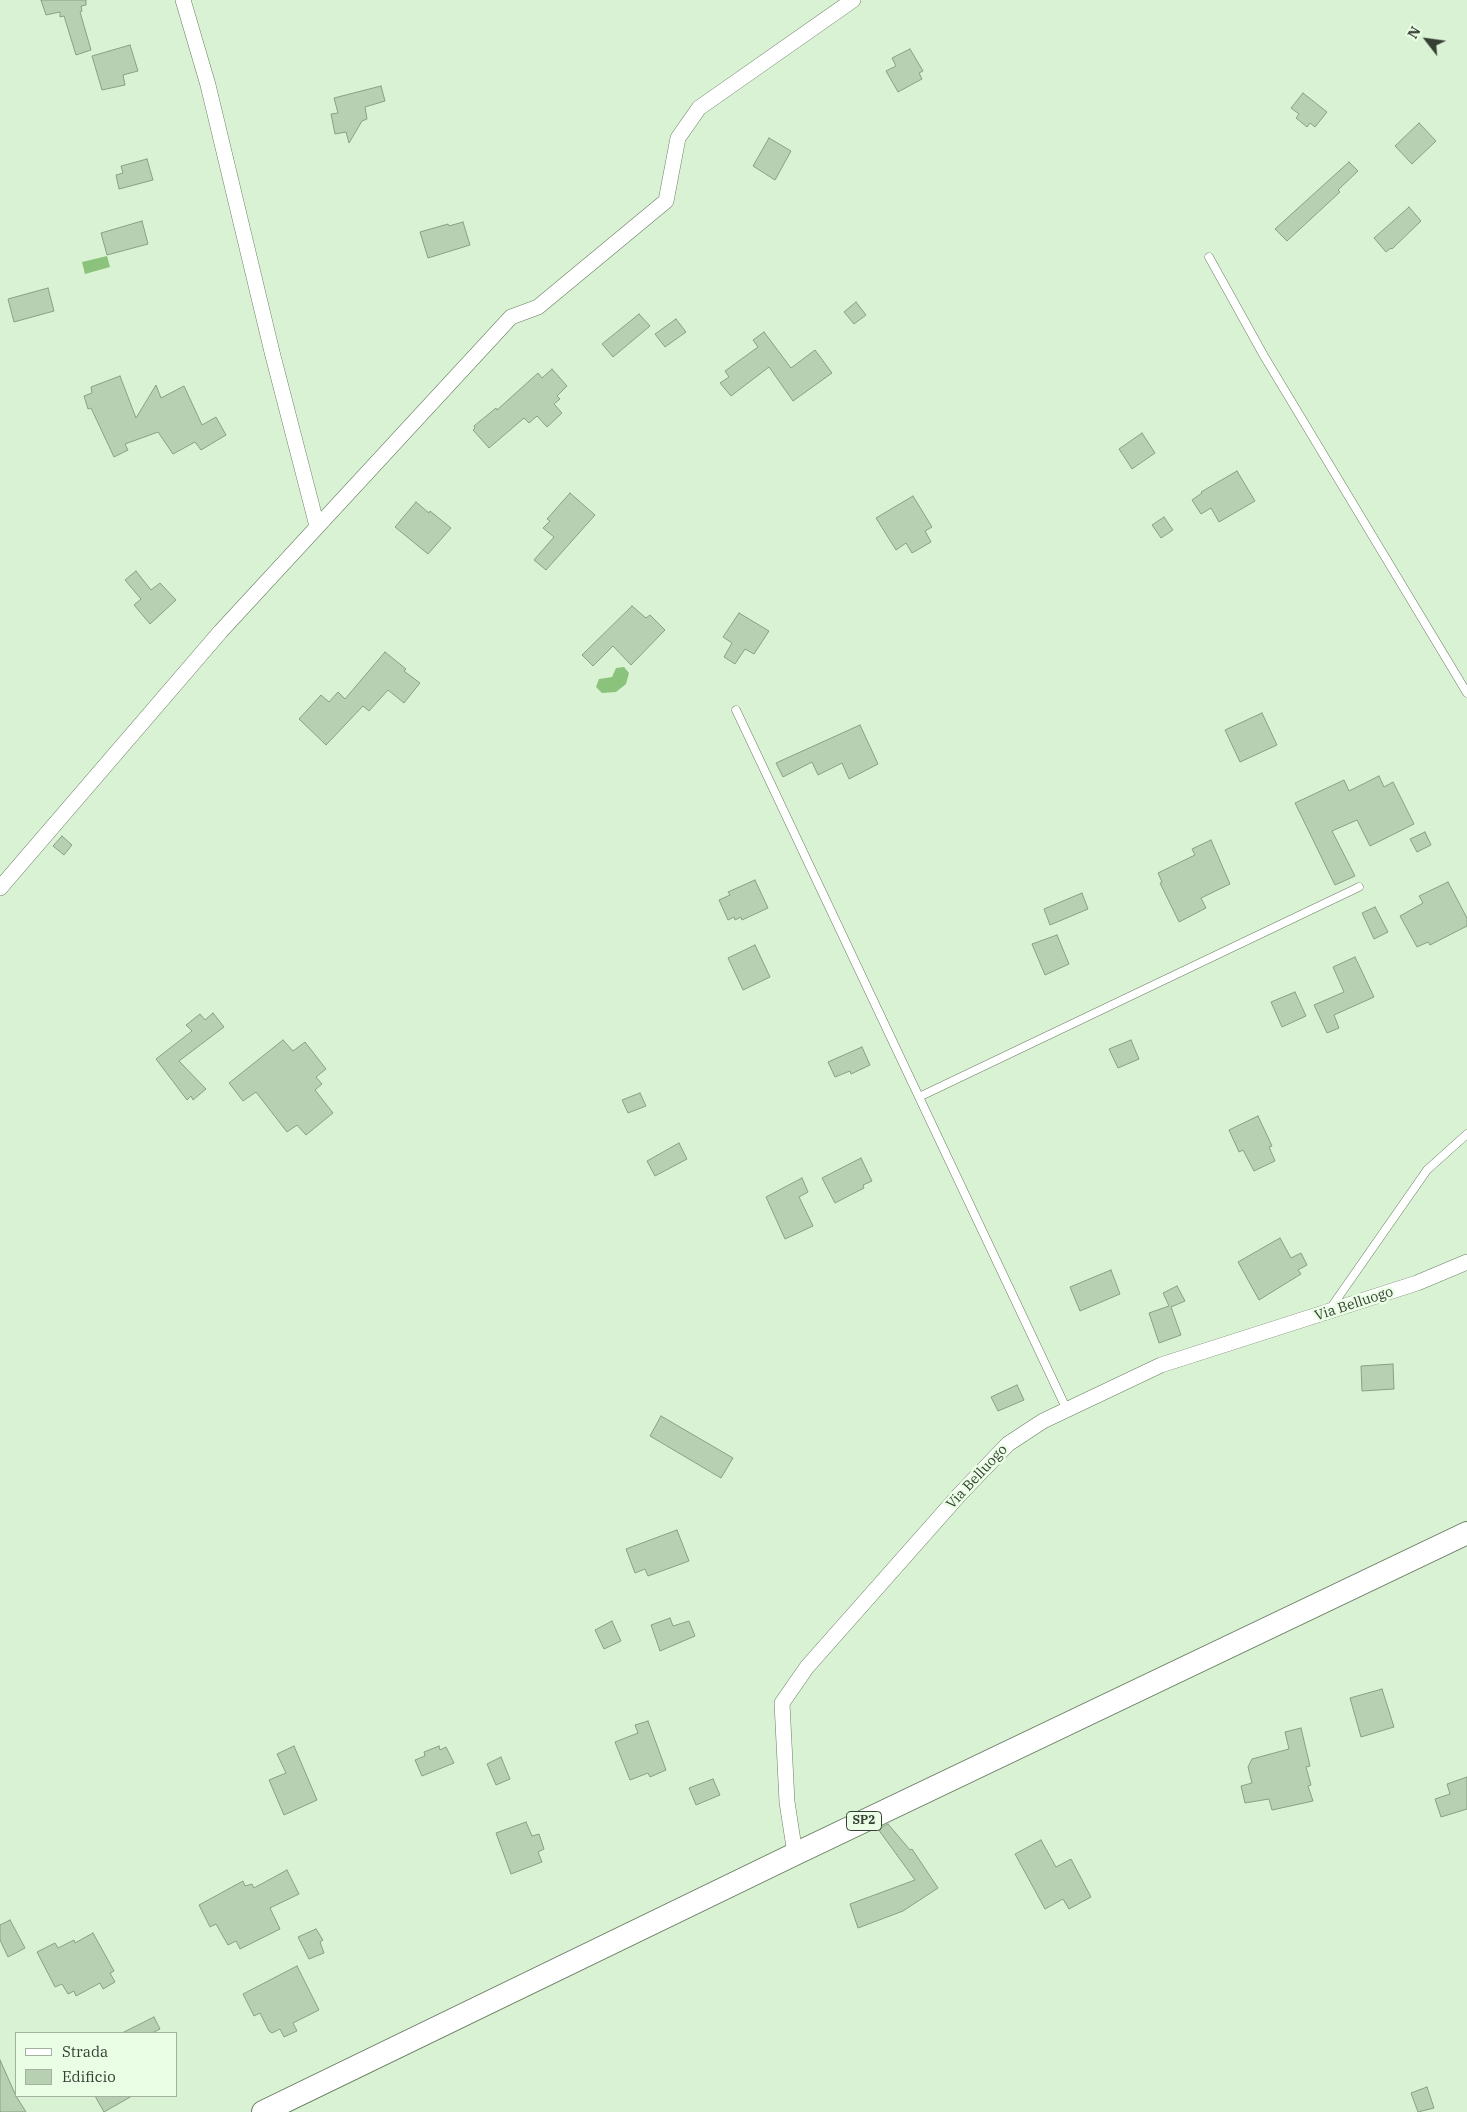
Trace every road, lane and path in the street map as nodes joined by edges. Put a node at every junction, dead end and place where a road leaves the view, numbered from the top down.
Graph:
1 (184, 0) edge
2 (853, 0) edge
3 (1209, 257) dead end
4 (317, 526) junction
5 (1467, 693) edge
6 (736, 710) dead end
7 (1359, 887) dead end
8 (0, 888) edge
9 (919, 1097) junction
10 (1467, 1134) edge
11 (1467, 1262) edge
12 (1327, 1312) junction
13 (1067, 1410) junction
14 (1467, 1533) edge
15 (795, 1854) junction
16 (263, 2112) edge

1 - 4 street
2 - 4 street
3 - 5 lane
4 - 8 street
6 - 9 lane
7 - 9 lane
9 - 13 lane
10 - 12 lane
11 - 12 street, Via Belluogo
12 - 13 street, Via Belluogo
13 - 15 street, Via Belluogo
14 - 15 main road, SP2
15 - 16 main road, SP2

